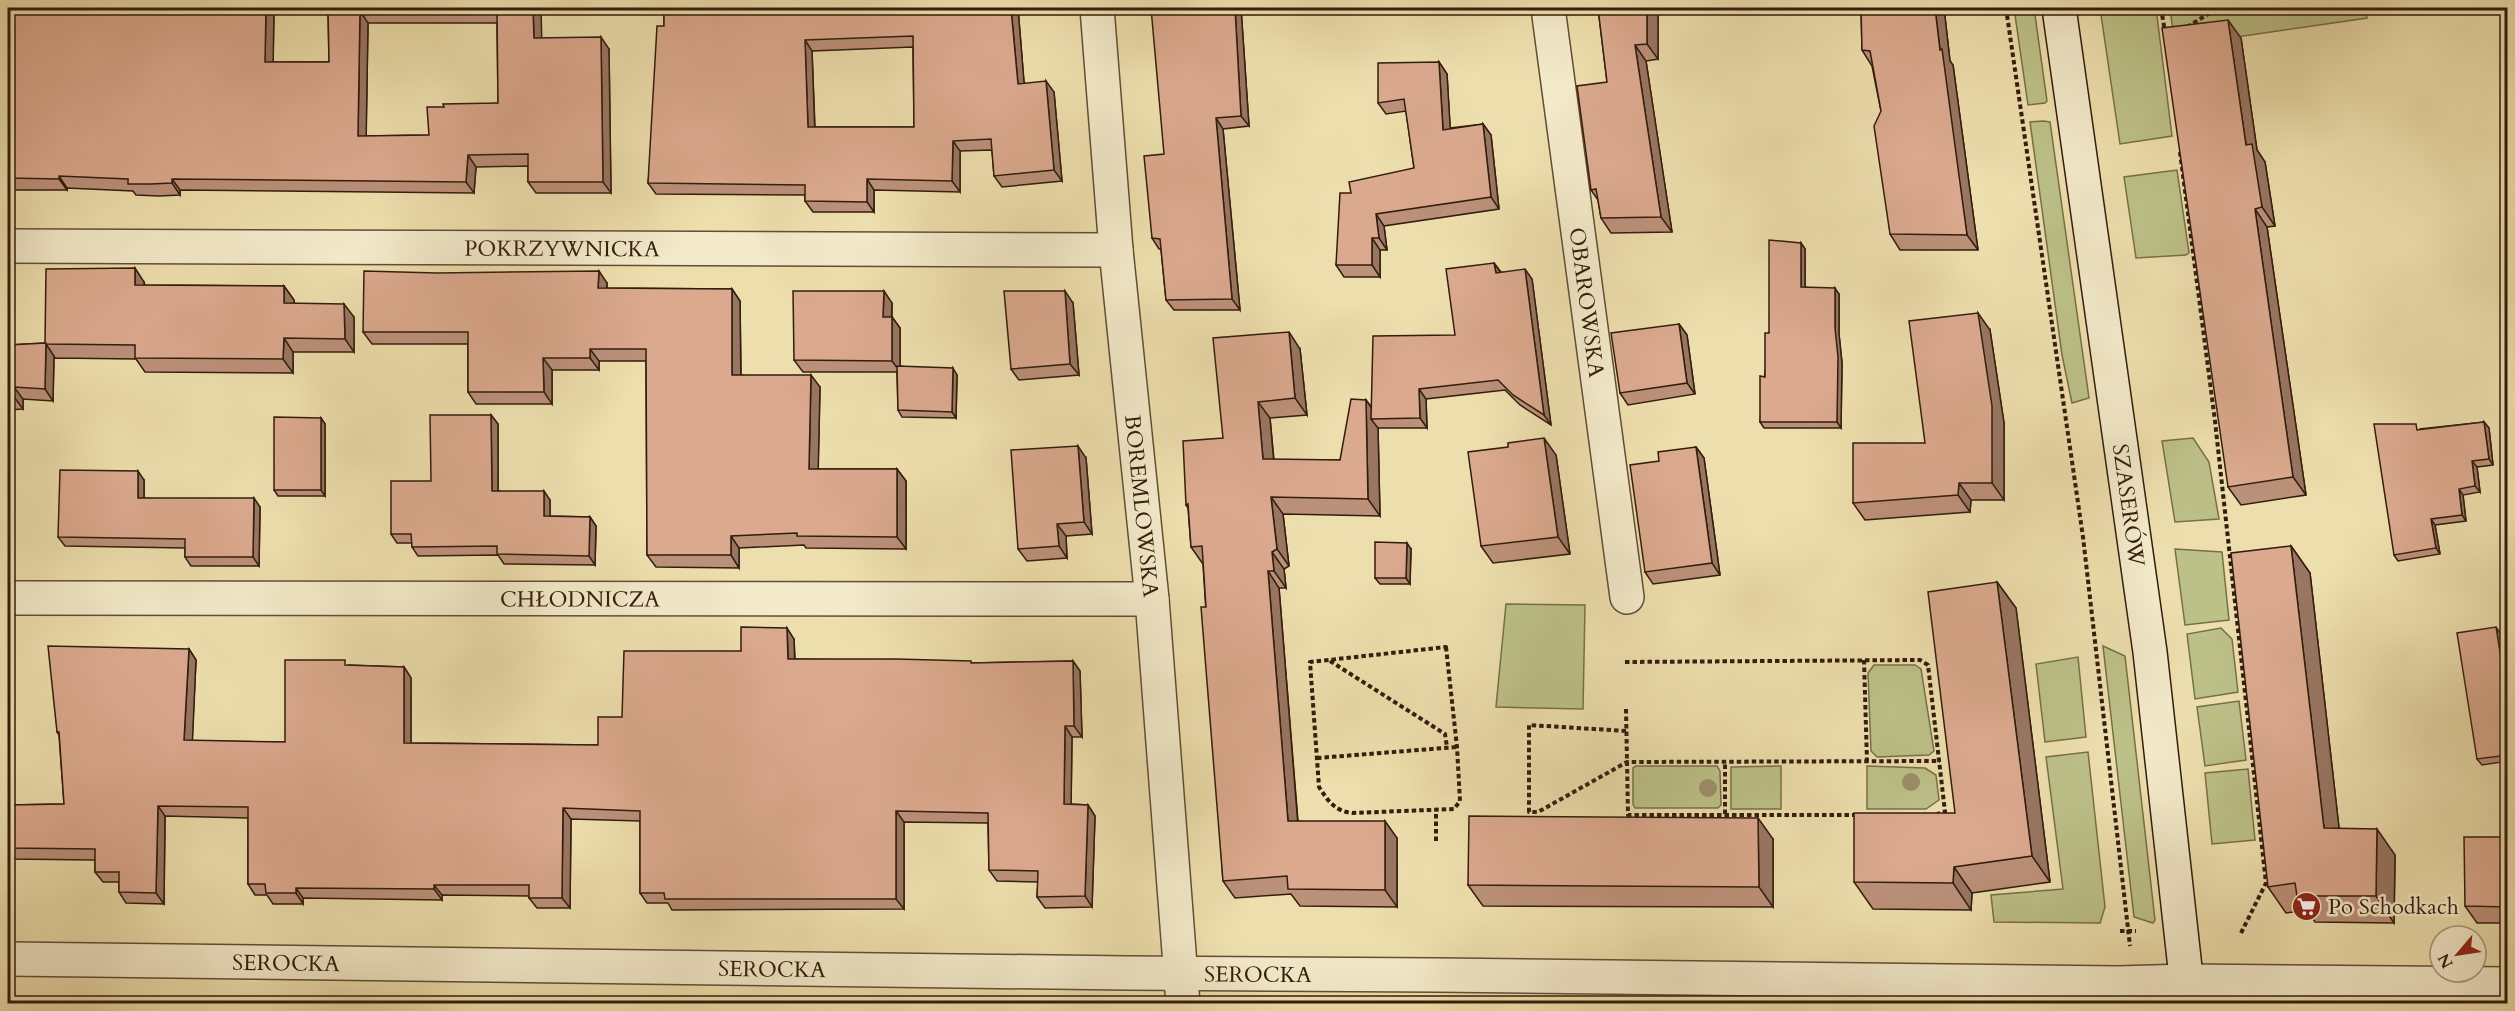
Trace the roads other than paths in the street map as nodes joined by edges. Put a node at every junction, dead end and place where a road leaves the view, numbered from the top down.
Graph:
1 (1096, 8) edge
2 (1548, 8) edge
3 (2059, 8) edge
4 (8, 246) edge
5 (1116, 250) junction
6 (1627, 597) dead end
7 (8, 598) edge
8 (1152, 598) junction
9 (8, 959) edge
10 (2508, 984) edge
11 (1182, 988) edge
12 (1684, 990) edge
13 (2188, 992) edge

1 - 5 street, BOREMLOWSKA
2 - 6 street, OBAROWSKA
3 - 13 street, SZASERÓW
4 - 5 street, POKRZYWNICKA
5 - 8 street, BOREMLOWSKA
7 - 8 street, CHŁODNICZA
8 - 11 street, BOREMLOWSKA
9 - 11 street, SEROCKA
10 - 13 street, SEROCKA
11 - 12 street, SEROCKA
12 - 13 street, SEROCKA

